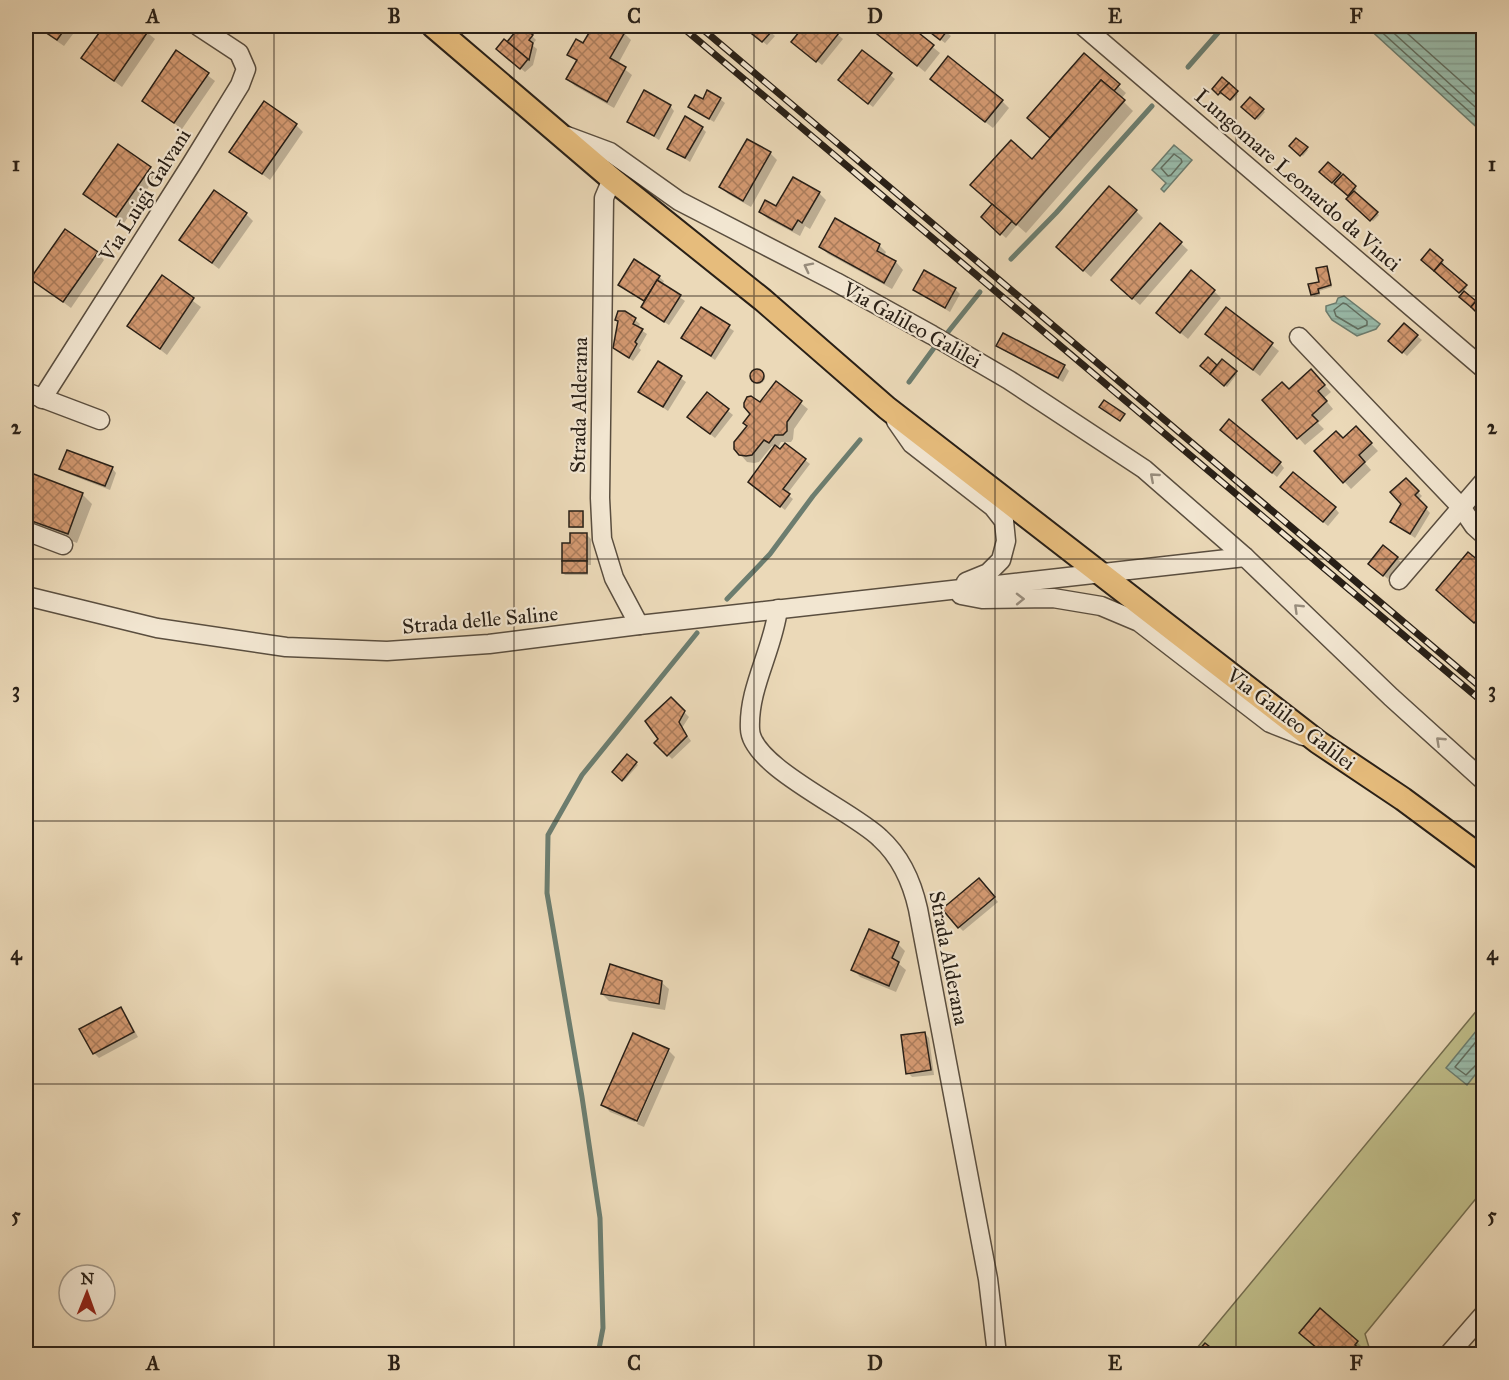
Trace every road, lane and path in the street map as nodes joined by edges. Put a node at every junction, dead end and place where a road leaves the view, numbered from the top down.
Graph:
1 (198, 26) edge
2 (433, 26) edge
3 (1083, 26) edge
4 (555, 131) junction
5 (612, 179) junction
6 (1299, 337) dead end
7 (1484, 369) edge
8 (34, 396) edge
9 (887, 408) junction
10 (100, 420) dead end
11 (1484, 481) edge
12 (1461, 507) junction
13 (26, 531) edge
14 (1484, 535) edge
15 (63, 545) dead end
16 (1245, 557) junction
17 (1101, 574) junction
18 (1399, 580) dead end
19 (942, 591) junction
20 (26, 596) edge
21 (778, 609) junction
22 (639, 625) junction
23 (1318, 742) junction
24 (1484, 781) edge
25 (1484, 859) edge
26 (1484, 1314) edge
27 (998, 1354) edge
28 (1449, 1354) edge

1 - 8 street, Via Luigi Galvani
2 - 4 main road, Via Galileo Galilei
3 - 7 street, Lungomare Leonardo da Vinci
4 - 5 main road, Via Galileo Galilei
16 -> 4 street, Via Galileo Galilei
5 - 9 main road, Via Galileo Galilei
5 - 22 street, Strada Alderana
6 - 12 street
8 - 10 street
9 - 17 main road, Via Galileo Galilei
9 - 19 street, Strada delle Saline
11 - 12 street
12 - 14 street
12 - 18 street
13 - 15 street
16 - 17 street
24 -> 16 street, Via Galileo Galilei
17 - 19 street, Strada delle Saline
17 - 23 main road, Via Galileo Galilei
19 - 21 street, Strada delle Saline
19 -> 23 street, Strada delle Saline
20 - 22 street, Strada delle Saline
21 - 22 street, Strada delle Saline
21 - 27 street, Strada Alderana
23 - 25 main road, Via Galileo Galilei
26 - 28 street

